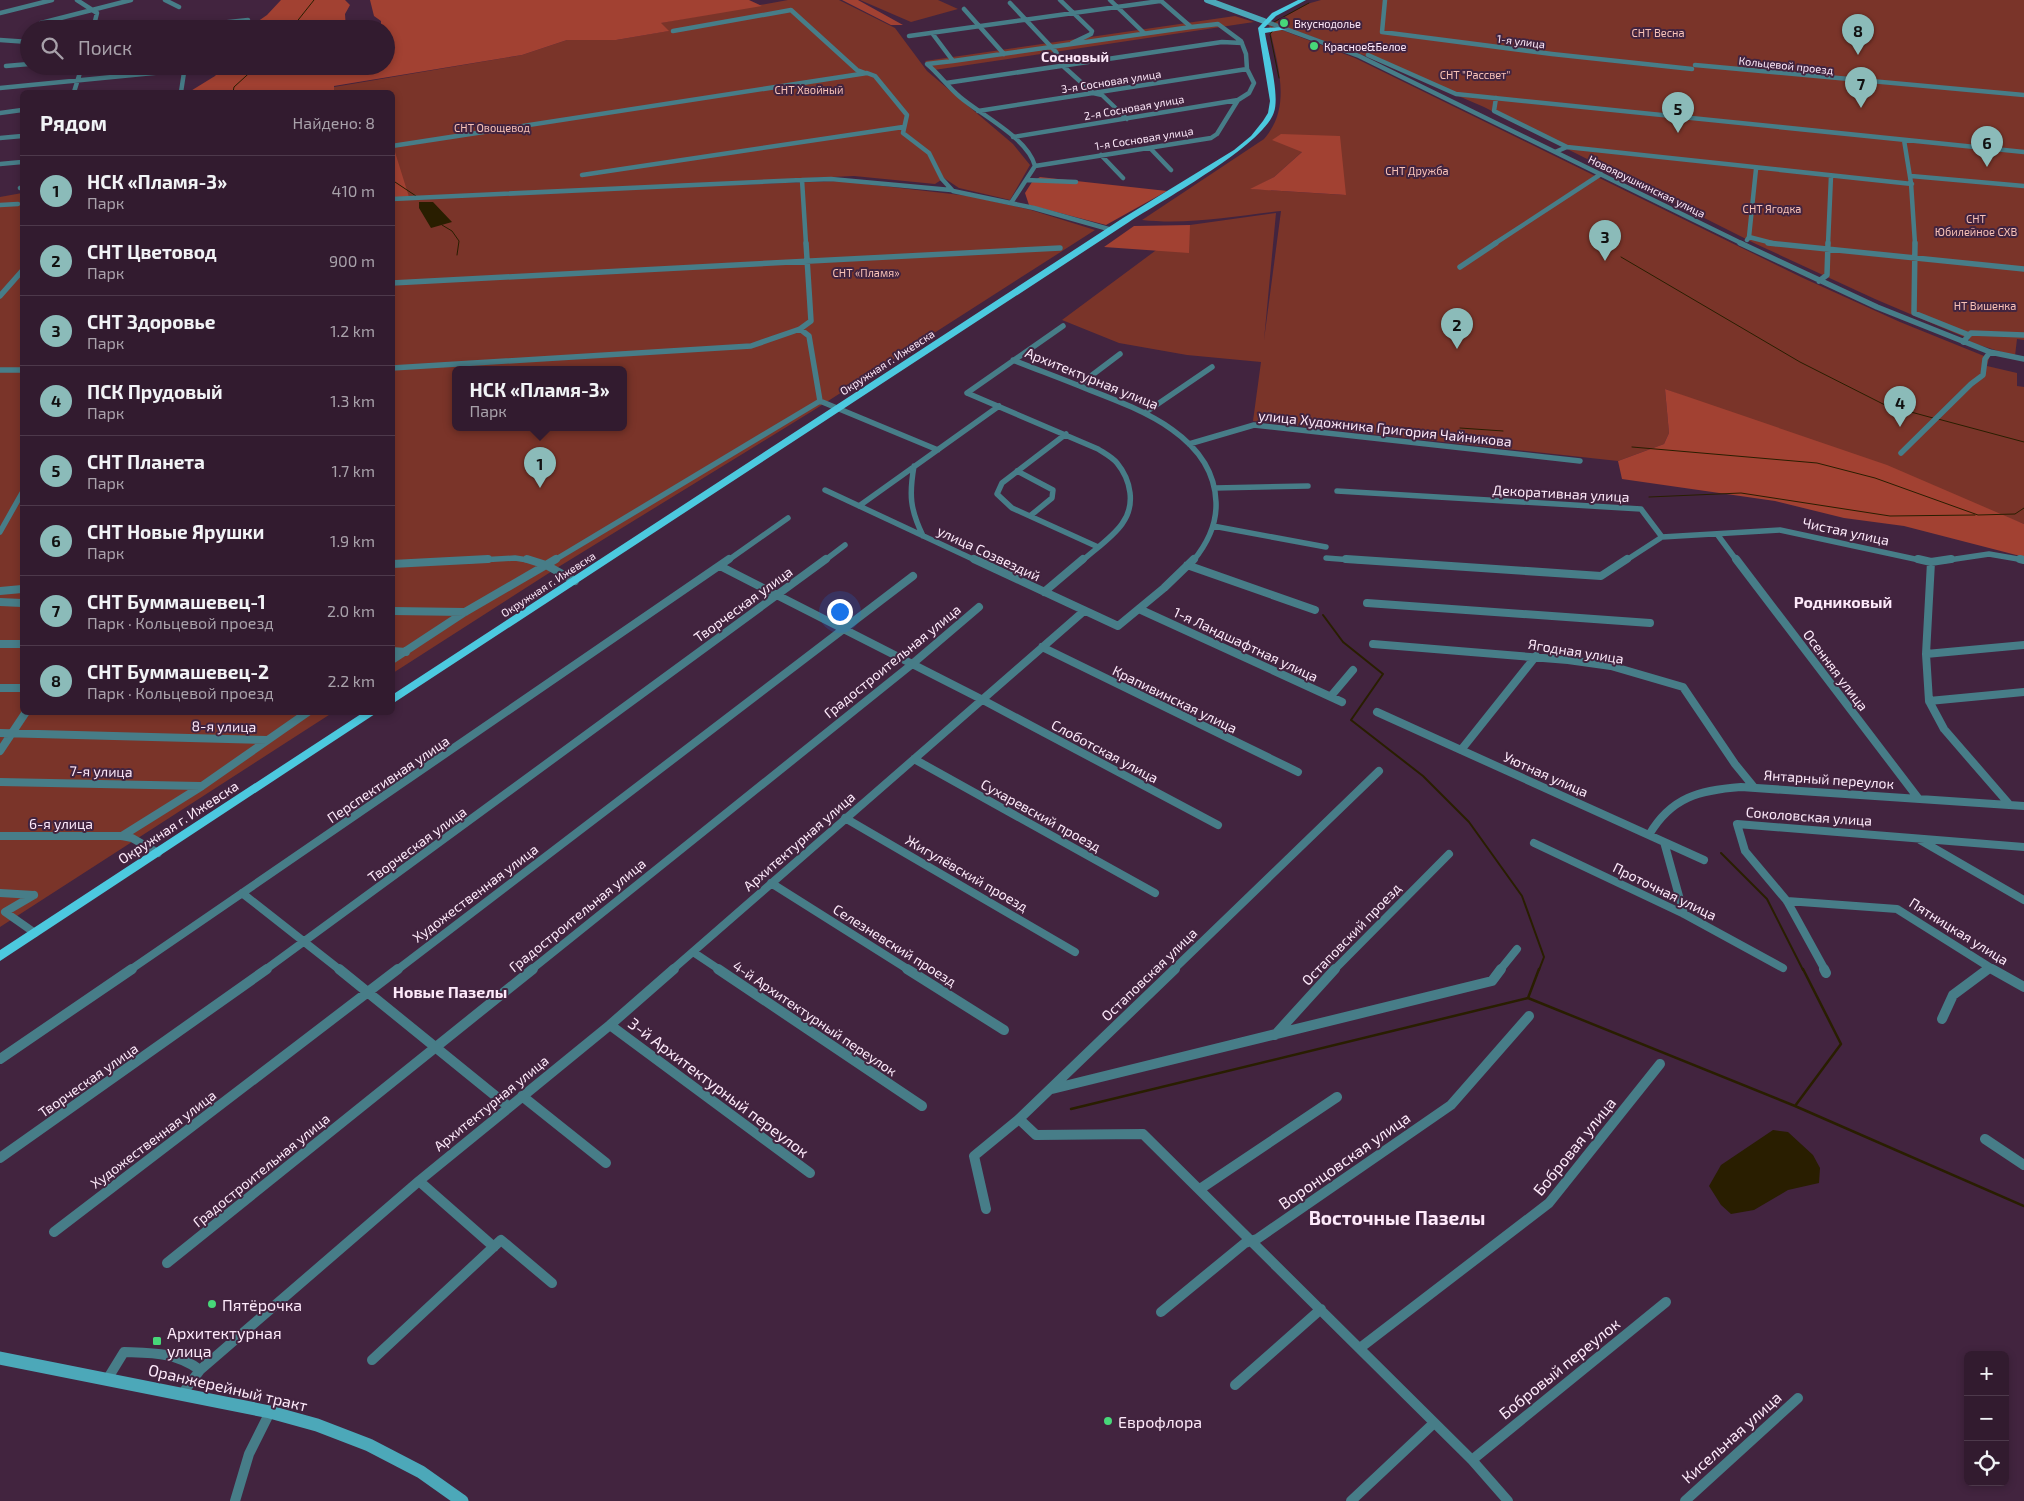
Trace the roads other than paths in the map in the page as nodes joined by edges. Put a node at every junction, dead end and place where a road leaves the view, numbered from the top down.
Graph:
1 (52, 0) edge
2 (77, 0) edge
3 (131, 0) edge
4 (165, 0) edge
5 (1060, 0) edge
6 (1110, 0) edge
7 (1160, 0) edge
8 (1207, 0) edge
9 (1304, 0) edge
10 (1385, 0) edge
11 (1010, 3) dead end
12 (179, 7) dead end
13 (1117, 7) junction
14 (964, 9) dead end
15 (93, 10) junction
16 (0, 13) edge
17 (1072, 13) junction
18 (53, 20) edge
19 (95, 20) edge
20 (1028, 20) junction
21 (1264, 21) junction
22 (980, 26) junction
23 (1190, 27) junction
24 (1284, 29) junction
25 (673, 31) dead end
26 (1261, 31) junction
27 (932, 33) junction
28 (1144, 33) junction
29 (1230, 33) junction
30 (909, 36) dead end
31 (0, 40) edge
32 (20, 41) edge
33 (1222, 42) junction
34 (1242, 44) junction
35 (1066, 46) junction
36 (1052, 48) junction
37 (1004, 54) junction
38 (1359, 56) junction
39 (953, 61) junction
40 (20, 65) edge
41 (6, 66) dead end
42 (1063, 66) junction
43 (1694, 67) joint
44 (1248, 69) junction
45 (867, 74) junction
46 (79, 75) edge
47 (127, 75) edge
48 (184, 75) edge
49 (77, 81) junction
50 (946, 83) junction
51 (0, 88) edge
52 (75, 90) edge
53 (181, 90) edge
54 (1093, 93) junction
55 (2024, 95) edge
56 (1496, 98) junction
57 (1238, 100) junction
58 (20, 110) edge
59 (978, 111) junction
60 (0, 113) edge
61 (1127, 119) junction
62 (903, 126) junction
63 (20, 136) edge
64 (1013, 137) junction
65 (0, 138) edge
66 (1904, 140) junction
67 (395, 146) edge
68 (1567, 147) junction
69 (1150, 148) junction
70 (1556, 152) junction
71 (2024, 152) edge
72 (1101, 155) junction
73 (20, 162) edge
74 (0, 164) edge
75 (1035, 166) junction
76 (1756, 169) junction
77 (1170, 170) dead end
78 (1601, 174) junction
79 (582, 175) dead end
80 (1831, 176) junction
81 (1911, 176) junction
82 (1123, 178) dead end
83 (802, 180) junction
84 (1026, 180) junction
85 (1076, 182) dead end
86 (1912, 184) junction
87 (2024, 186) edge
88 (953, 190) junction
89 (395, 199) edge
90 (1011, 203) junction
91 (18, 204) dead end
92 (0, 205) edge
93 (1112, 230) junction
94 (1749, 237) junction
95 (1741, 244) junction
96 (1060, 248) dead end
97 (1829, 250) junction
98 (1916, 259) junction
99 (808, 262) junction
100 (1460, 267) dead end
101 (2024, 269) edge
102 (20, 273) edge
103 (1819, 281) junction
104 (395, 283) edge
105 (0, 296) edge
106 (1063, 326) dead end
107 (800, 329) junction
108 (1969, 335) junction
109 (2024, 335) edge
110 (1963, 342) junction
111 (1990, 352) junction
112 (1120, 354) dead end
113 (2024, 359) edge
114 (1013, 360) junction
115 (1212, 367) dead end
116 (395, 368) edge
117 (0, 370) edge
118 (20, 370) edge
119 (1079, 385) junction
120 (820, 401) junction
121 (999, 406) junction
122 (837, 409) junction
123 (1146, 412) junction
124 (1066, 434) junction
125 (1189, 444) junction
126 (938, 450) junction
127 (1901, 453) dead end
128 (1580, 461) dead end
129 (914, 466) junction
130 (1017, 471) junction
131 (1308, 486) dead end
132 (1215, 488) junction
133 (825, 490) dead end
134 (1337, 491) dead end
135 (20, 497) edge
136 (859, 506) junction
137 (1030, 516) junction
138 (788, 518) dead end
139 (1213, 526) junction
140 (0, 532) edge
141 (1717, 534) junction
142 (923, 536) junction
143 (1662, 537) junction
144 (845, 544) dead end
145 (1098, 547) junction
146 (1326, 547) dead end
147 (1326, 558) dead end
148 (2024, 560) edge
149 (1931, 562) junction
150 (395, 564) edge
151 (546, 565) junction
152 (720, 566) junction
153 (1187, 566) junction
154 (913, 576) dead end
155 (575, 581) junction
156 (20, 589) edge
157 (0, 591) edge
158 (1044, 592) junction
159 (776, 595) junction
160 (0, 602) edge
161 (20, 603) edge
162 (1366, 603) dead end
163 (980, 607) dead end
164 (1139, 609) junction
165 (1315, 610) dead end
166 (395, 611) edge
167 (1084, 611) junction
168 (465, 612) junction
169 (1650, 623) dead end
170 (844, 630) junction
171 (0, 644) edge
172 (20, 644) edge
173 (1373, 644) dead end
174 (2024, 645) edge
175 (1042, 647) junction
176 (395, 651) edge
177 (406, 652) junction
178 (1926, 654) junction
179 (1536, 656) junction
180 (395, 658) edge
181 (911, 665) junction
182 (1353, 670) dead end
183 (0, 688) edge
184 (20, 688) edge
185 (2024, 692) edge
186 (1331, 696) junction
187 (395, 698) edge
188 (981, 699) junction
189 (1929, 701) junction
190 (1342, 702) dead end
191 (1377, 712) dead end
192 (24, 715) edge
193 (304, 715) edge
194 (368, 715) edge
195 (0, 733) edge
196 (12, 734) junction
197 (267, 740) junction
198 (0, 750) edge
199 (1461, 750) junction
200 (914, 759) junction
201 (1378, 771) dead end
202 (1298, 772) dead end
203 (0, 782) edge
204 (202, 786) junction
205 (1753, 786) junction
206 (1918, 798) junction
207 (2009, 804) junction
208 (2024, 806) edge
209 (845, 818) junction
210 (1218, 825) dead end
211 (1649, 835) junction
212 (0, 836) edge
213 (122, 836) junction
214 (1916, 838) junction
215 (1664, 842) junction
216 (1534, 843) dead end
217 (2024, 847) edge
218 (158, 853) junction
219 (1449, 854) dead end
220 (1704, 860) dead end
221 (771, 883) junction
222 (0, 893) edge
223 (1155, 893) dead end
224 (242, 894) junction
225 (2024, 900) edge
226 (1787, 901) junction
227 (3, 914) edge
228 (1684, 914) junction
229 (35, 933) junction
230 (305, 942) junction
231 (1517, 949) dead end
232 (693, 952) junction
233 (1075, 952) dead end
234 (0, 956) edge
235 (1783, 968) dead end
236 (1990, 968) junction
237 (1826, 973) dead end
238 (2024, 987) edge
239 (367, 993) junction
240 (1529, 1016) dead end
241 (1942, 1019) dead end
242 (610, 1025) junction
243 (1004, 1030) dead end
244 (1275, 1035) junction
245 (434, 1048) junction
246 (0, 1059) edge
247 (1660, 1064) dead end
248 (1050, 1090) junction
249 (522, 1096) junction
250 (1337, 1097) dead end
251 (508, 1106) junction
252 (922, 1106) dead end
253 (1019, 1119) junction
254 (1986, 1139) dead end
255 (0, 1158) edge
256 (606, 1163) dead end
257 (2024, 1165) edge
258 (810, 1174) dead end
259 (419, 1181) junction
260 (1200, 1190) junction
261 (986, 1209) dead end
262 (54, 1232) dead end
263 (1249, 1241) junction
264 (494, 1247) junction
265 (167, 1264) dead end
266 (552, 1283) dead end
267 (1666, 1302) dead end
268 (1321, 1309) junction
269 (1162, 1312) dead end
270 (1360, 1348) junction
271 (0, 1358) edge
272 (372, 1360) dead end
273 (200, 1370) junction
274 (108, 1378) junction
275 (1235, 1385) dead end
276 (182, 1394) junction
277 (1798, 1398) dead end
278 (270, 1412) junction
279 (1434, 1423) junction
280 (1472, 1460) junction
281 (235, 1501) edge
282 (462, 1501) edge
283 (1351, 1501) edge
284 (1508, 1501) edge
285 (1685, 1501) edge

1 - 16 street
2 - 15 street
3 - 15 street
4 - 12 street
5 - 17 street
6 - 13 street
7 - 13 street
7 - 23 street
8 - 21 street
9 - 21 main road
10 - 43 street, 1-я улица
11 - 20 street
13 - 17 street
13 - 28 street
14 - 22 street
15 - 18 street
15 - 19 street
17 - 20 street
17 - 35 street
20 - 22 street
20 - 36 street
21 - 24 street, Новоярушкинская улица
21 - 26 main road, Окружная г. Ижевска
22 - 27 street
22 - 37 street
23 - 28 street
23 - 29 street
24 - 26 main road
24 - 38 street, Новоярушкинская улица
25 - 45 street
26 - 93 main road, Окружная г. Ижевска
27 - 30 street
27 - 39 street
28 - 35 street
29 - 33 street
29 - 34 street
31 - 32 street
33 - 34 street
33 - 42 street
34 - 44 street
35 - 36 street
36 - 37 street
36 - 42 street
37 - 39 street
38 - 56 street
38 - 70 street, Новоярушкинская улица
39 - 50 street
40 - 41 street
42 - 50 street
42 - 54 street
43 - 55 street, Кольцевой проезд
44 - 54 street, 3-я Сосновая улица
44 - 57 street
45 - 62 street
45 - 67 street
46 - 49 street
47 - 49 street
48 - 53 street
49 - 51 street
49 - 52 street
50 - 59 street
54 - 59 street, 3-я Сосновая улица
54 - 61 street
56 - 66 street
56 - 68 street
57 - 61 street, 2-я Сосновая улица
57 - 69 street, 1-я Сосновая улица
58 - 60 street
59 - 64 street
61 - 64 street, 2-я Сосновая улица
62 - 79 street
62 - 88 street
63 - 65 street
64 - 75 street
66 - 71 street
66 - 81 street
68 - 70 street
68 - 76 street
69 - 72 street, 1-я Сосновая улица
69 - 77 street
70 - 78 street, Новоярушкинская улица
72 - 75 street, 1-я Сосновая улица
72 - 82 street
73 - 74 street
75 - 84 street
76 - 80 street
76 - 94 street
78 - 95 street, Новоярушкинская улица
78 - 100 street
80 - 86 street
80 - 97 street
81 - 86 street
81 - 87 street
83 - 88 street
83 - 89 street
83 - 99 street
84 - 85 street
84 - 90 street
86 - 98 street
88 - 90 street
90 - 93 street
91 - 92 street
93 - 122 main road, Окружная г. Ижевска
94 - 95 street
94 - 97 street
95 - 103 street, Новоярушкинская улица
96 - 99 street
97 - 98 street
97 - 103 street
98 - 101 street
98 - 108 street
99 - 104 street
99 - 107 street
102 - 105 street
103 - 110 street, Новоярушкинская улица
106 - 114 street
107 - 116 street
107 - 120 street
108 - 109 street
108 - 110 street
110 - 111 street, Новоярушкинская улица
111 - 113 street, Новоярушкинская улица
111 - 127 street
112 - 119 street
114 - 119 street, Архитектурная улица
114 - 121 street, улица Созвездий
115 - 123 street
117 - 118 street
119 - 123 street, Архитектурная улица
120 - 122 street
120 - 151 street
121 - 124 street, улица Созвездий
121 - 126 street
122 - 126 street
122 - 155 main road, Окружная г. Ижевска
123 - 125 street, Архитектурная улица
124 - 130 street
124 - 145 street, улица Созвездий
125 - 128 street, улица Художника Григория Чайникова
125 - 132 street, Архитектурная улица
126 - 129 street
129 - 136 street
129 - 142 street, улица Созвездий
130 - 137 street
130 - 137 street
131 - 132 street
132 - 139 street, Архитектурная улица
133 - 136 street, улица Созвездий
134 - 143 street, Декоративная улица
135 - 140 street
136 - 142 street, улица Созвездий
137 - 145 street
138 - 152 street, Перспективная улица
139 - 146 street
139 - 153 street, Архитектурная улица
141 - 143 street, Чистая улица
141 - 149 street, Чистая улица
141 - 206 street, Осенняя улица
142 - 158 street, улица Созвездий
143 - 147 street
144 - 159 street, Творческая улица
145 - 158 street, улица Созвездий
148 - 149 street, Чистая улица
149 - 178 street
150 - 151 street
151 - 155 street
151 - 168 street
152 - 159 street, Слоботская улица
152 - 224 street, Перспективная улица
153 - 164 street, Архитектурная улица
153 - 165 street
154 - 170 street, Художественная улица
155 - 187 main road, Окружная г. Ижевска
156 - 157 street
158 - 167 street, улица Созвездий
159 - 170 street, Слоботская улица
159 - 230 street, Творческая улица
160 - 161 street
162 - 169 street
163 - 181 street, Градостроительная улица
164 - 167 street, Архитектурная улица
164 - 186 street, 1-я Ландшафтная улица
166 - 168 street
167 - 175 street, Архитектурная улица
168 - 177 street
170 - 181 street, Слоботская улица
170 - 239 street, Художественная улица
171 - 172 street
173 - 179 street, Ягодная улица
174 - 178 street
175 - 188 street, Архитектурная улица
175 - 202 street, Крапивинская улица
176 - 177 street
177 - 180 street
178 - 189 street
179 - 199 street
179 - 205 street, Ягодная улица
181 - 188 street, Слоботская улица
181 - 245 street, Градостроительная улица
182 - 186 street
183 - 184 street
185 - 189 street
186 - 190 street, 1-я Ландшафтная улица
188 - 200 street, Архитектурная улица
188 - 210 street, Слоботская улица
189 - 207 street
191 - 199 street, Уютная улица
192 - 196 street
193 - 197 street
194 - 218 main road, Окружная г. Ижевска
195 - 196 street, 8-я улица
196 - 197 street, 8-я улица
196 - 198 street
197 - 204 street
199 - 211 street, Уютная улица
200 - 209 street, Архитектурная улица
200 - 223 street, Сухаревский проезд
201 - 248 street, Остаповская улица
203 - 204 street, 7-я улица
204 - 213 street
205 - 206 street, Янтарный переулок
205 - 211 street, Янтарный переулок
206 - 207 street, Янтарный переулок
207 - 208 street, Янтарный переулок
209 - 221 street, Архитектурная улица
209 - 233 street, Жигулёвский проезд
211 - 215 street, Уютная улица
212 - 213 street, 6-я улица
213 - 218 street
214 - 217 street, Соколовская улица
214 - 225 street
214 - 226 street, Соколовская улица
215 - 220 street, Уютная улица
215 - 228 street
216 - 228 street, Проточная улица
218 - 229 main road, Окружная г. Ижевска
219 - 244 street, Остаповский проезд
221 - 232 street, Архитектурная улица
221 - 243 street, Селезневский проезд
222 - 227 street
224 - 230 street
224 - 246 street, Перспективная улица
226 - 236 street, Пятницкая улица
226 - 237 street, Соколовская улица
227 - 229 street
228 - 235 street, Проточная улица
229 - 234 main road, Окружная г. Ижевска
230 - 239 street
230 - 255 street, Творческая улица
231 - 244 street
232 - 242 street, Архитектурная улица
232 - 252 street, 4-й Архитектурный переулок
236 - 238 street, Пятницкая улица
236 - 241 street
239 - 245 street
239 - 262 street, Художественная улица
240 - 263 street, Воронцовская улица
242 - 249 street, Архитектурная улица
242 - 258 street, 3-й Архитектурный переулок
244 - 248 street
245 - 251 street
245 - 265 street, Градостроительная улица
247 - 270 street, Бобровая улица
248 - 253 street, Остаповская улица
249 - 251 street, Архитектурная улица
249 - 256 street
250 - 260 street
251 - 259 street, Архитектурная улица
253 - 260 street
253 - 261 street, Остаповская улица
254 - 257 street
259 - 264 street
259 - 273 street, Архитектурная улица
260 - 263 street
263 - 268 street
263 - 269 street, Воронцовская улица
264 - 266 street
264 - 272 street
267 - 280 street, Бобровый переулок
268 - 270 street
268 - 275 street
270 - 279 street
271 - 274 street, Оранжерейный тракт
273 - 274 street
273 - 276 street, Архитектурная улица
274 - 276 street, Оранжерейный тракт
276 - 278 street, Оранжерейный тракт
277 - 285 street, Кисельная улица
278 - 281 street
278 - 282 street, Оранжерейный тракт
279 - 280 street
279 - 283 street
280 - 284 street

